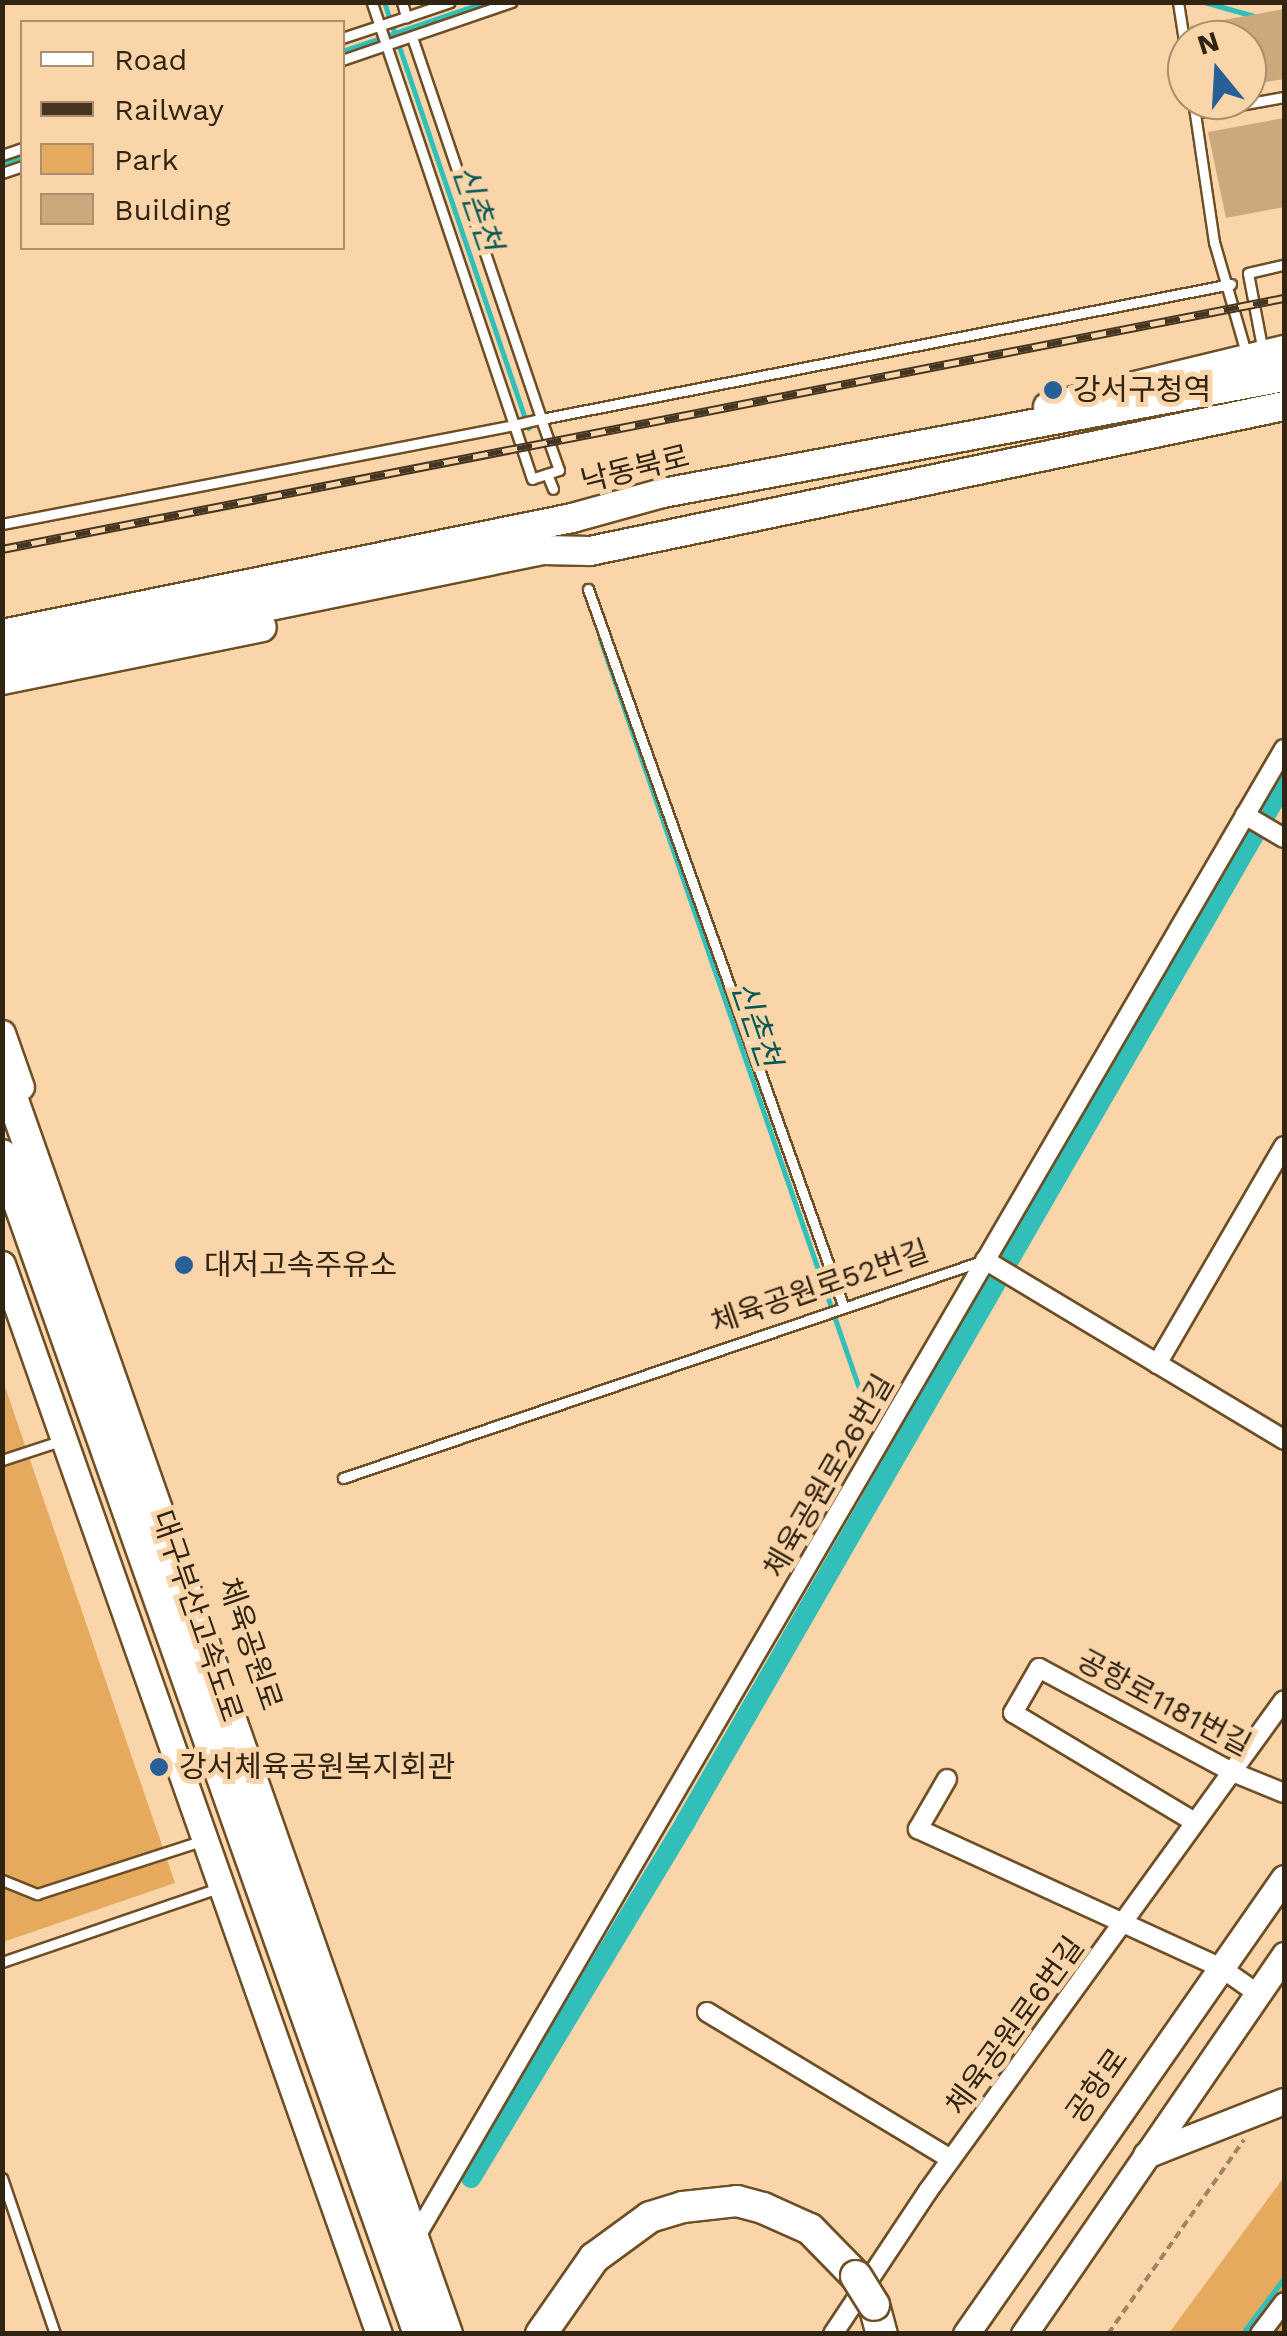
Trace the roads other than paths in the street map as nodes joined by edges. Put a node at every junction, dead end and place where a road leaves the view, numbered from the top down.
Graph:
1 (372, 2) edge
2 (402, 2) edge
3 (450, 2) edge
4 (511, 2) edge
5 (406, 17) junction
6 (378, 28) junction
7 (345, 37) edge
8 (412, 37) junction
9 (383, 46) junction
10 (345, 59) edge
11 (1196, 120) edge
12 (1284, 266) edge
13 (1230, 284) junction
14 (1265, 354) edge
15 (1284, 378) edge
16 (1284, 406) edge
17 (542, 420) junction
18 (514, 426) junction
19 (1284, 426) edge
20 (1154, 438) junction
21 (934, 443) junction
22 (548, 474) junction
23 (553, 489) dead end
24 (663, 493) junction
25 (2, 524) edge
26 (590, 552) junction
27 (588, 589) dead end
28 (2, 616) edge
29 (4, 667) edge
30 (1284, 749) edge
31 (1245, 815) junction
32 (1284, 838) edge
33 (2, 1033) edge
34 (2, 1069) edge
35 (1284, 1146) edge
36 (2, 1154) edge
37 (985, 1260) junction
38 (2, 1264) edge
39 (844, 1308) junction
40 (1157, 1364) junction
41 (63, 1440) junction
42 (1284, 1440) edge
43 (2, 1460) edge
44 (342, 1478) dead end
45 (1284, 1700) edge
46 (1230, 1772) junction
47 (947, 1780) dead end
48 (1284, 1793) edge
49 (1193, 1821) junction
50 (204, 1840) junction
51 (1284, 1878) edge
52 (2, 1880) edge
53 (221, 1887) junction
54 (1124, 1925) junction
55 (1284, 1955) edge
56 (2, 1962) edge
57 (1220, 1967) junction
58 (1258, 1994) junction
59 (707, 2012) dead end
60 (1284, 2101) edge
61 (1146, 2155) junction
62 (952, 2159) junction
63 (2, 2178) edge
64 (420, 2230) junction
65 (1284, 2302) edge
66 (878, 2319) edge
67 (373, 2329) edge
68 (55, 2334) edge
69 (419, 2334) edge
70 (451, 2334) edge
71 (541, 2334) edge
72 (833, 2334) edge
73 (966, 2334) edge
74 (1024, 2334) edge
75 (1260, 2334) edge

1 - 6 lane
2 - 5 lane
3 - 5 lane
4 - 8 lane
5 - 6 lane
6 - 7 lane
6 - 9 lane
8 - 9 lane
8 - 17 lane
9 - 10 lane
9 - 18 lane
11 - 13 lane
12 - 14 lane
13 - 14 lane
13 - 17 lane
14 - 21 main road
15 - 21 main road, 낙동북로
16 - 20 main road
17 - 18 lane
17 - 22 lane
18 - 22 lane
18 - 25 lane
19 - 20 main road
20 - 26 main road
21 - 24 main road, 낙동북로
22 - 23 lane
24 - 28 main road
24 - 29 main road, 낙동북로
26 - 29 main road
26 - 29 main road
27 - 39 lane
30 - 31 street, 체육공원로26번길
31 - 32 street
31 - 37 street, 체육공원로26번길
33 - 64 main road, 체육공원로
34 - 70 highway, 대구부산고속도로
35 - 40 street
36 - 69 highway, 대구부산고속도로
37 - 39 lane, 체육공원로52번길
37 - 40 street
37 - 64 street, 체육공원로26번길
38 - 41 main road
39 - 44 lane, 체육공원로52번길
40 - 42 street
41 - 43 lane
41 - 50 main road
45 - 46 street, 체육공원로6번길
46 - 48 street, 공항로1181번길
46 - 49 street, 체육공원로6번길
46 - 49 street, 공항로1181번길
47 - 54 street, 체육공원로6번길
49 - 54 street, 체육공원로6번길
50 - 52 lane
50 - 53 main road
51 - 57 main road, 공항로
53 - 56 lane
53 - 67 main road
54 - 57 street
54 - 62 street, 체육공원로6번길
55 - 58 main road
57 - 58 street
57 - 73 main road, 공항로
58 - 61 main road
59 - 62 street, 체육공원로6번길
60 - 61 main road
61 - 74 main road
62 - 72 street, 체육공원로6번길
63 - 68 lane
64 - 70 main road, 체육공원로
65 - 75 street
66 - 71 highway, bridge

